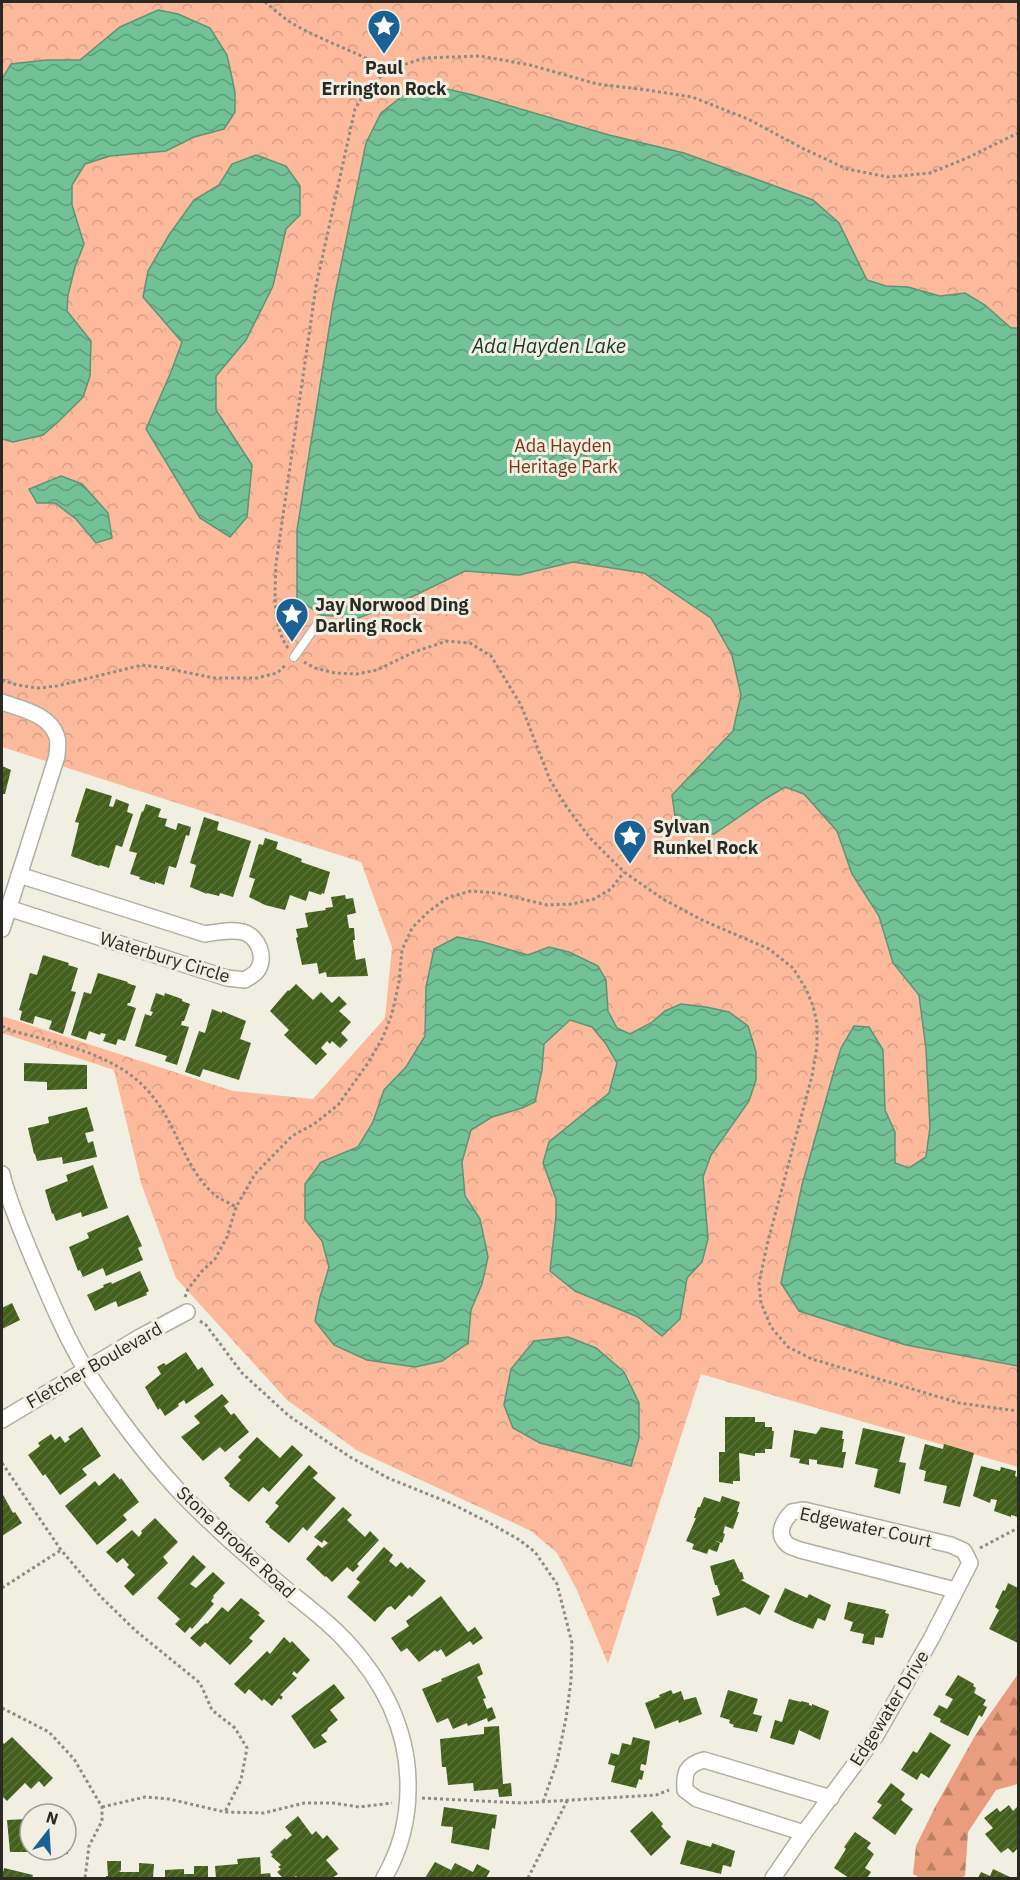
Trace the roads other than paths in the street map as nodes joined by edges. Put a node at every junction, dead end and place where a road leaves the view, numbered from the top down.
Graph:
1 (318, 622) dead end
2 (294, 657) road end
3 (2, 702) edge
4 (19, 875) junction
5 (8, 908) junction
6 (2, 929) edge
7 (2, 1174) edge
8 (187, 1312) road end
9 (86, 1369) junction
10 (2, 1420) edge
11 (956, 1590) junction
12 (831, 1798) junction
13 (804, 1833) junction
14 (384, 1878) edge
15 (773, 1878) edge

1 - 2 lane
3 - 4 street
4 - 5 street
4 - 5 street, Waterbury Circle
5 - 6 street
7 - 9 street, Stone Brooke Road
8 - 9 street, Fletcher Boulevard
9 - 10 street, Fletcher Boulevard
9 - 14 street, Stone Brooke Road
11 - 11 street, Edgewater Court
11 - 12 street, Edgewater Drive
12 - 13 street, Edgewater Drive
12 - 13 street
13 - 15 street, Edgewater Drive

